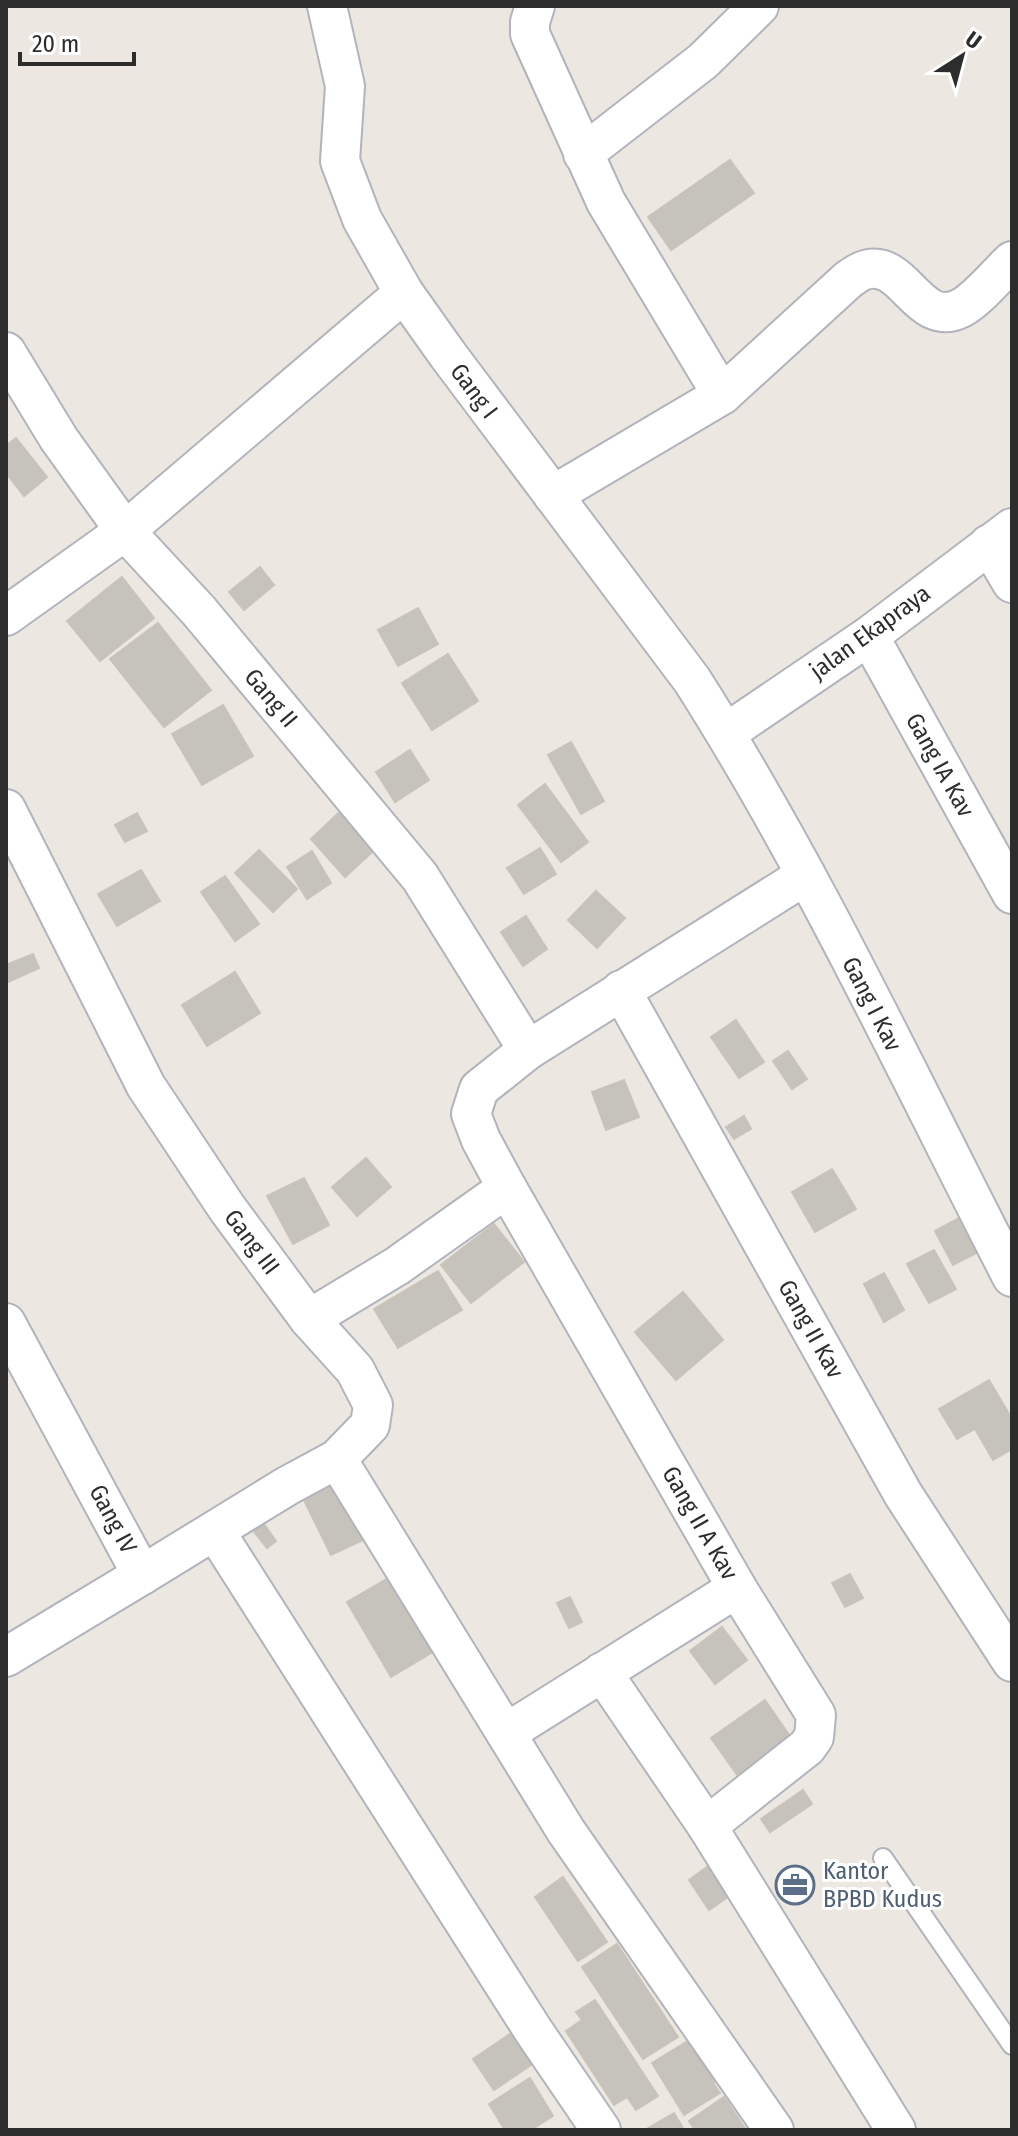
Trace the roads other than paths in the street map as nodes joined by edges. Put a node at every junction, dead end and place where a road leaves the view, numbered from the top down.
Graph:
1 (327, 6) edge
2 (535, 6) edge
3 (759, 6) edge
4 (583, 154) junction
5 (1012, 261) edge
6 (404, 293) junction
7 (6, 352) edge
8 (722, 395) junction
9 (553, 495) junction
10 (125, 531) junction
11 (1000, 536) edge
12 (1012, 583) edge
13 (6, 616) edge
14 (869, 636) junction
15 (726, 733) junction
16 (6, 809) edge
17 (806, 875) junction
18 (1012, 894) edge
19 (621, 990) junction
20 (528, 1050) junction
21 (507, 1188) junction
22 (1012, 1277) edge
23 (309, 1319) junction
24 (6, 1323) edge
25 (337, 1459) junction
26 (215, 1531) junction
27 (142, 1575) junction
28 (737, 1588) junction
29 (6, 1657) edge
30 (1012, 1662) edge
31 (602, 1672) junction
32 (506, 1733) junction
33 (707, 1826) junction
34 (883, 1858) dead end
35 (1012, 2045) edge
36 (601, 2130) edge
37 (774, 2130) edge
38 (896, 2130) edge

1 - 6 street, Gang I
2 - 4 street
3 - 4 street
4 - 8 street
5 - 8 street
6 - 9 street, Gang I
6 - 10 street
7 - 10 street, Gang II
8 - 9 street
9 - 15 street, Gang I
10 - 13 street
10 - 20 street, Gang II
11 - 12 street
11 - 14 street, jalan Ekapraya
14 - 15 street, jalan Ekapraya
14 - 18 street, Gang IA Kav
15 - 17 street, Gang I Kav
16 - 23 street, Gang III
17 - 19 street, Gang II A Kav
17 - 22 street, Gang I Kav
19 - 20 street, Gang II A Kav
19 - 30 street, Gang II Kav
20 - 21 street, Gang II A Kav
21 - 23 street
21 - 28 street, Gang II A Kav
23 - 25 street, Gang III
24 - 27 street, Gang IV
25 - 26 street, Gang III
25 - 32 street
26 - 27 street, Gang III
26 - 36 street
27 - 29 street, Gang IV
28 - 31 street
28 - 33 street, Gang II A Kav
31 - 32 street
31 - 33 street
32 - 37 street
33 - 38 street
34 - 35 lane

